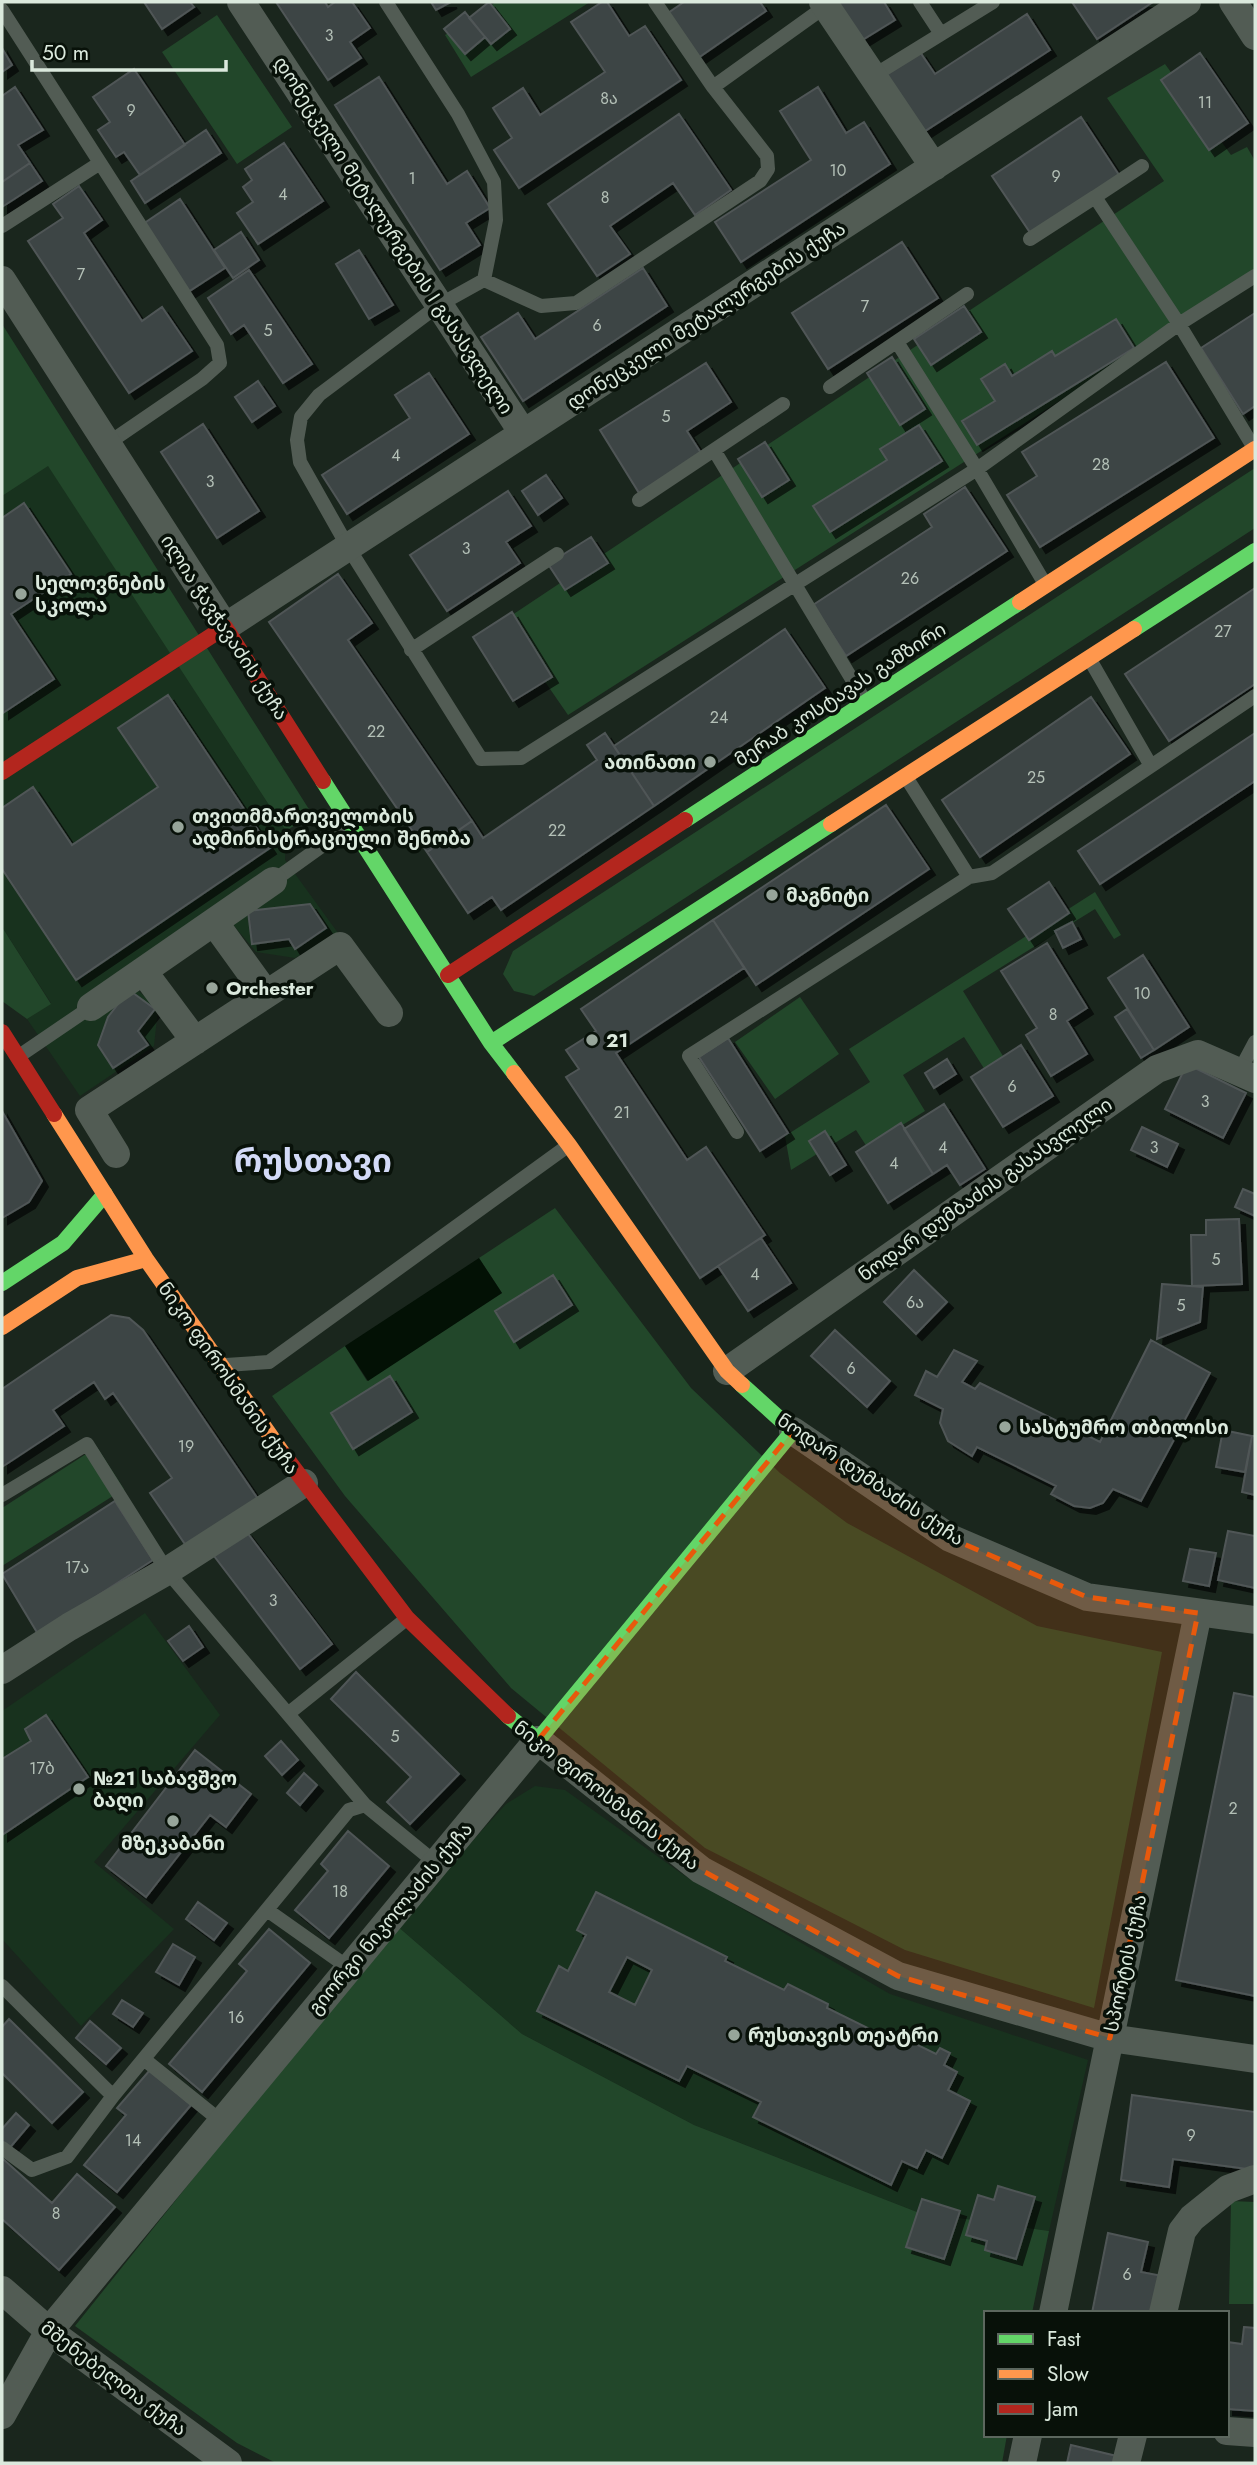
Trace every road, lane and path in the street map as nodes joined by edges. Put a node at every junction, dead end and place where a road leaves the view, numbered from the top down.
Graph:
1 (241, 2) edge
2 (386, 2) edge
3 (655, 2) edge
4 (920, 2) edge
5 (993, 2) edge
6 (1187, 2) edge
7 (1233, 2) edge
8 (825, 4) edge
9 (2, 10) edge
10 (941, 34) junction
11 (1255, 36) edge
12 (873, 76) junction
13 (713, 87) junction
14 (100, 163) junction
15 (1142, 166) dead end
16 (933, 167) junction
17 (1095, 197) junction
18 (2, 226) edge
19 (1030, 239) dead end
20 (1255, 276) edge
21 (2, 279) edge
22 (484, 280) junction
23 (967, 294) dead end
24 (439, 305) junction
25 (1179, 324) junction
26 (897, 342) junction
27 (830, 387) dead end
28 (783, 404) dead end
29 (523, 433) junction
30 (107, 444) junction
31 (1255, 449) edge
32 (713, 450) junction
33 (977, 469) junction
34 (639, 500) dead end
35 (348, 547) junction
36 (1255, 551) edge
37 (557, 554) dead end
38 (795, 584) junction
39 (1046, 585) junction
40 (225, 627) junction
41 (411, 650) junction
42 (1089, 658) junction
43 (1255, 696) edge
44 (866, 702) junction
45 (1151, 766) junction
46 (2, 772) edge
47 (905, 776) junction
48 (352, 825) junction
49 (969, 877) junction
50 (273, 881) joint
51 (214, 922) junction
52 (143, 971) junction
53 (447, 975) junction
54 (266, 995) junction
55 (90, 1007) joint
56 (389, 1013) dead end
57 (2, 1032) edge
58 (195, 1041) junction
59 (1255, 1042) edge
60 (491, 1043) junction
61 (17, 1057) junction
62 (1247, 1075) edge
63 (737, 1132) dead end
64 (569, 1145) junction
65 (116, 1154) dead end
66 (105, 1194) junction
67 (146, 1259) junction
68 (2, 1283) edge
69 (2, 1327) edge
70 (221, 1366) junction
71 (727, 1371) junction
72 (793, 1431) junction
73 (304, 1483) junction
74 (2, 1495) edge
75 (167, 1570) junction
76 (1198, 1613) junction
77 (407, 1618) junction
78 (1255, 1620) edge
79 (2, 1670) edge
80 (289, 1713) junction
81 (538, 1740) junction
82 (365, 1805) junction
83 (436, 1863) junction
84 (267, 1910) junction
85 (349, 1968) junction
86 (2, 1986) edge
87 (1110, 2038) junction
88 (1255, 2059) edge
89 (145, 2060) junction
90 (113, 2096) junction
91 (222, 2122) junction
92 (2, 2148) edge
93 (1255, 2179) edge
94 (2, 2290) edge
95 (1053, 2311) edge
96 (1163, 2311) edge
97 (49, 2332) junction
98 (2, 2415) edge
99 (1229, 2431) edge
100 (1255, 2433) edge
101 (1028, 2437) edge
102 (1132, 2437) edge
103 (228, 2463) edge
104 (1023, 2463) edge
105 (1126, 2463) edge

1 - 24 street, დონეცკელი მეტალურგების I გასასვლელი
2 - 22 lane
3 - 13 lane
4 - 10 lane
5 - 10 lane
6 - 16 street, დონეცკელი მეტალურგების ქუჩა
7 - 11 street
8 - 12 street
8 - 13 lane
9 - 14 lane
10 - 12 lane
12 - 16 street
13 - 22 lane
14 - 18 lane
14 - 30 lane
15 - 17 lane
16 - 29 street, დონეცკელი მეტალურგების ქუჩა
17 - 19 lane
17 - 25 lane
20 - 25 lane
21 - 30 street, ილია ჭავჭავაძის ქუჩა
22 - 24 lane
23 - 26 lane
24 - 29 street, დონეცკელი მეტალურგების I გასასვლელი
24 - 35 lane
25 - 31 lane
25 - 33 lane
26 - 27 lane
26 - 33 lane
28 - 32 lane
29 - 35 street, დონეცკელი მეტალურგების ქუჩა
30 - 40 street, ილია ჭავჭავაძის ქუჩა
31 - 39 street, მერაბ კოსტავას გამზირი
32 - 34 lane
32 - 38 lane
33 - 38 lane
33 - 39 lane
35 - 40 street, დონეცკელი მეტალურგების ქუჩა
35 - 41 lane
36 - 42 street
37 - 41 lane
38 - 41 lane
38 - 44 lane
39 - 44 street, მერაბ კოსტავას გამზირი
40 - 46 street
40 - 48 street, ილია ჭავჭავაძის ქუჩა
42 - 45 lane
42 - 47 street
43 - 45 lane
44 - 53 street, მერაბ კოსტავას გამზირი
45 - 49 lane
47 - 49 lane
47 - 60 street
48 - 50 lane
48 - 53 street, ილია ჭავჭავაძის ქუჩა
49 - 63 lane
50 - 51 street
51 - 52 street
51 - 54 street
52 - 55 street
52 - 58 street
53 - 60 street, ილია ჭავჭავაძის ქუჩა
54 - 56 street
54 - 58 street
55 - 61 lane
57 - 61 street, ნიკო ფიროსმანის ქუჩა
58 - 65 street
59 - 62 lane
60 - 64 street, ნოდარ დუმბაძის ქუჩა
61 - 66 street, ნიკო ფიროსმანის ქუჩა
62 - 71 street, ნოდარ დუმბაძის გასასვლელი
64 - 70 lane
64 - 71 street, ნოდარ დუმბაძის ქუჩა
66 - 67 street, ნიკო ფიროსმანის ქუჩა
66 - 68 street
67 - 69 street
67 - 70 street, ნიკო ფიროსმანის ქუჩა
70 - 73 street, ნიკო ფიროსმანის ქუჩა
71 - 72 street, ნოდარ დუმბაძის ქუჩა
72 - 76 street, ნოდარ დუმბაძის ქუჩა
72 - 81 street, გიორგი ნიკოლაძის ქუჩა
73 - 75 street
73 - 77 street, ნიკო ფიროსმანის ქუჩა
74 - 75 lane
75 - 79 street
75 - 80 lane
76 - 78 street, ნოდარ დუმბაძის ქუჩა
76 - 87 street, სპორტის ქუჩა
77 - 80 lane
77 - 81 street, ნიკო ფიროსმანის ქუჩა
80 - 82 lane
81 - 83 street, გიორგი ნიკოლაძის ქუჩა
81 - 87 street, ნიკო ფიროსმანის ქუჩა
82 - 83 lane
82 - 84 lane
83 - 85 street, გიორგი ნიკოლაძის ქუჩა
84 - 85 lane
84 - 89 lane
85 - 91 street, გიორგი ნიკოლაძის ქუჩა
86 - 90 lane
87 - 88 street, ნიკო ფიროსმანის ქუჩა
87 - 95 street, სპორტის ქუჩა
89 - 90 lane
89 - 91 lane
90 - 92 lane
91 - 97 street, გიორგი ნიკოლაძის ქუჩა
93 - 96 street
94 - 97 street, მშენებელთა ქუჩა
97 - 98 street, გიორგი ნიკოლაძის ქუჩა
97 - 103 street, მშენებელთა ქუჩა
99 - 100 street
101 - 104 street
102 - 105 street

